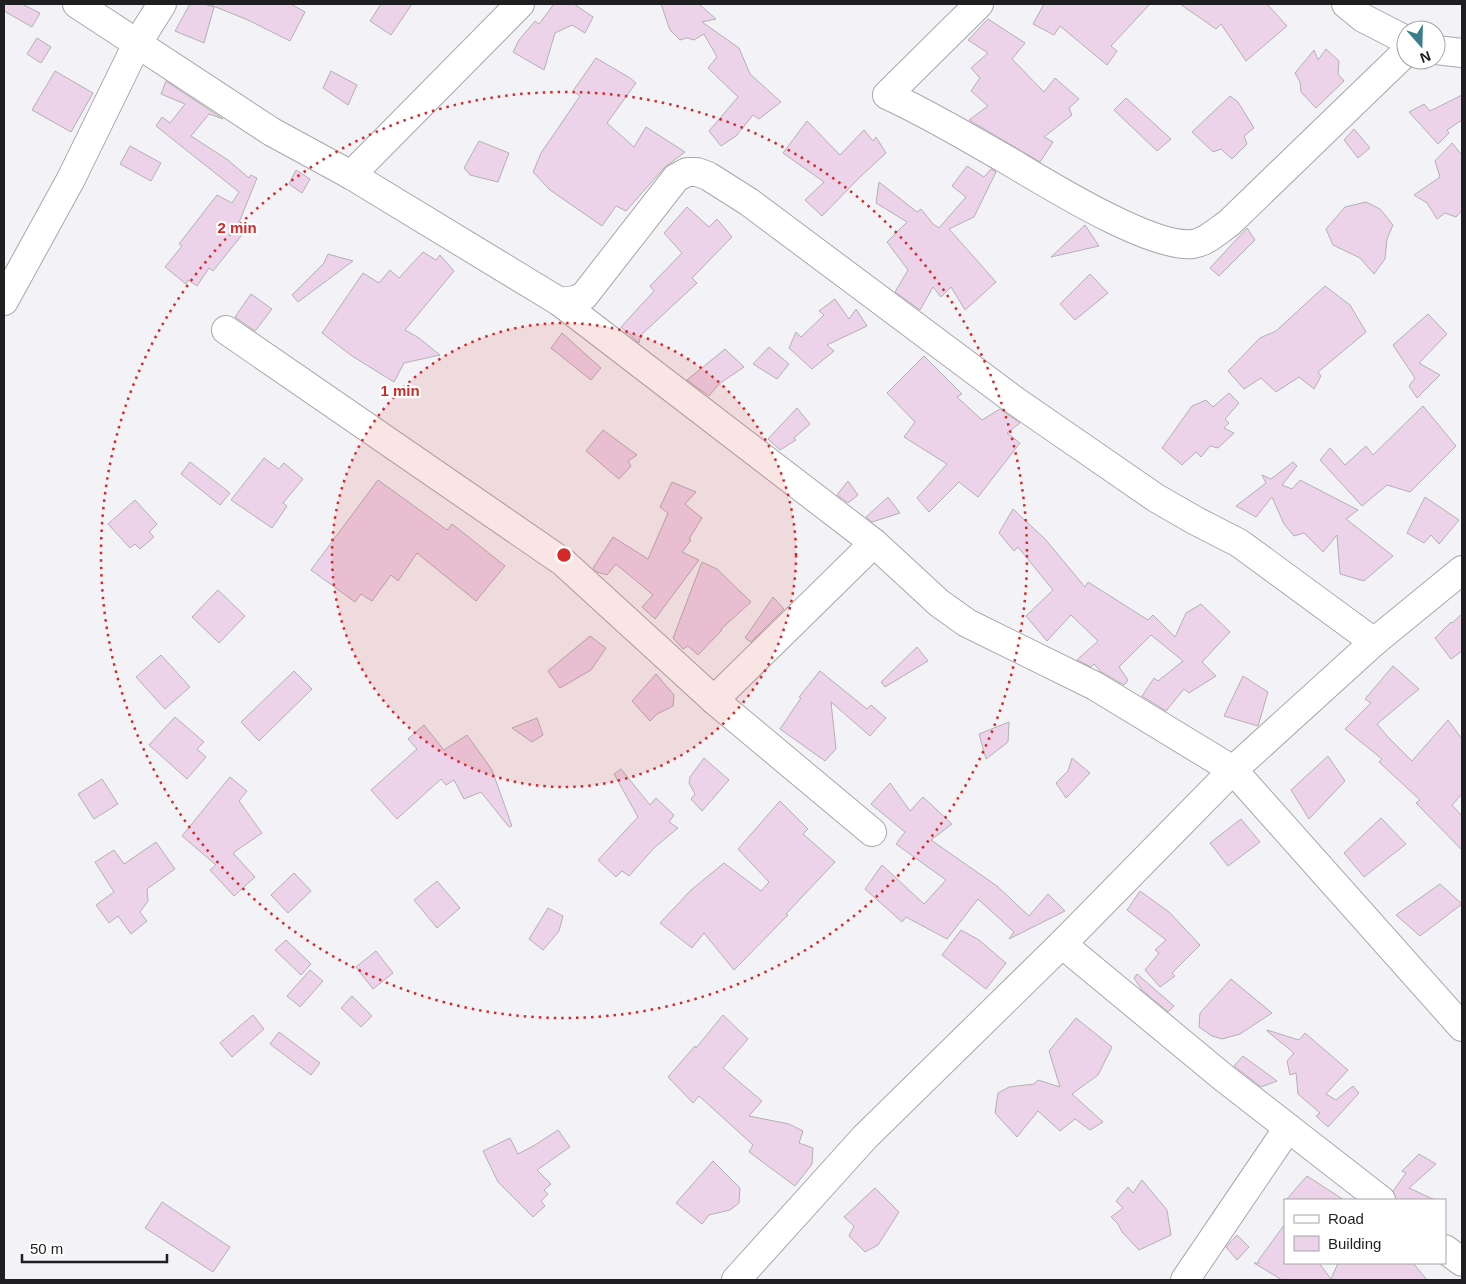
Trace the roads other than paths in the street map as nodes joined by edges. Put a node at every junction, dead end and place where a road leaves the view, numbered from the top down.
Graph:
1 (77, 4) edge
2 (162, 4) edge
3 (520, 4) edge
4 (979, 4) edge
5 (1346, 4) edge
6 (1396, 35) edge
7 (137, 44) junction
8 (1446, 51) edge
9 (1462, 53) edge
10 (1396, 62) edge
11 (351, 175) junction
12 (14, 264) edge
13 (4, 300) edge
14 (560, 302) junction
15 (226, 330) dead end
16 (874, 543) junction
17 (1462, 570) edge
18 (1374, 642) junction
19 (714, 700) junction
20 (1233, 770) junction
21 (872, 832) dead end
22 (1062, 944) junction
23 (1462, 1028) edge
24 (1288, 1128) junction
25 (1380, 1199) edge
26 (1446, 1250) edge
27 (1462, 1262) edge
28 (736, 1280) edge
29 (1185, 1280) edge

1 - 7 street
2 - 7 street
3 - 11 street
4 - 10 street
5 - 6 street
7 - 11 street
7 - 12 street
8 - 9 street
11 - 14 street
12 - 13 street
14 - 16 street
14 - 18 street
15 - 19 street
16 - 19 street
16 - 20 street
17 - 18 street
18 - 20 street
19 - 21 street
20 - 22 street
20 - 23 street
22 - 24 street
22 - 28 street
24 - 25 street
24 - 29 street
26 - 27 street

